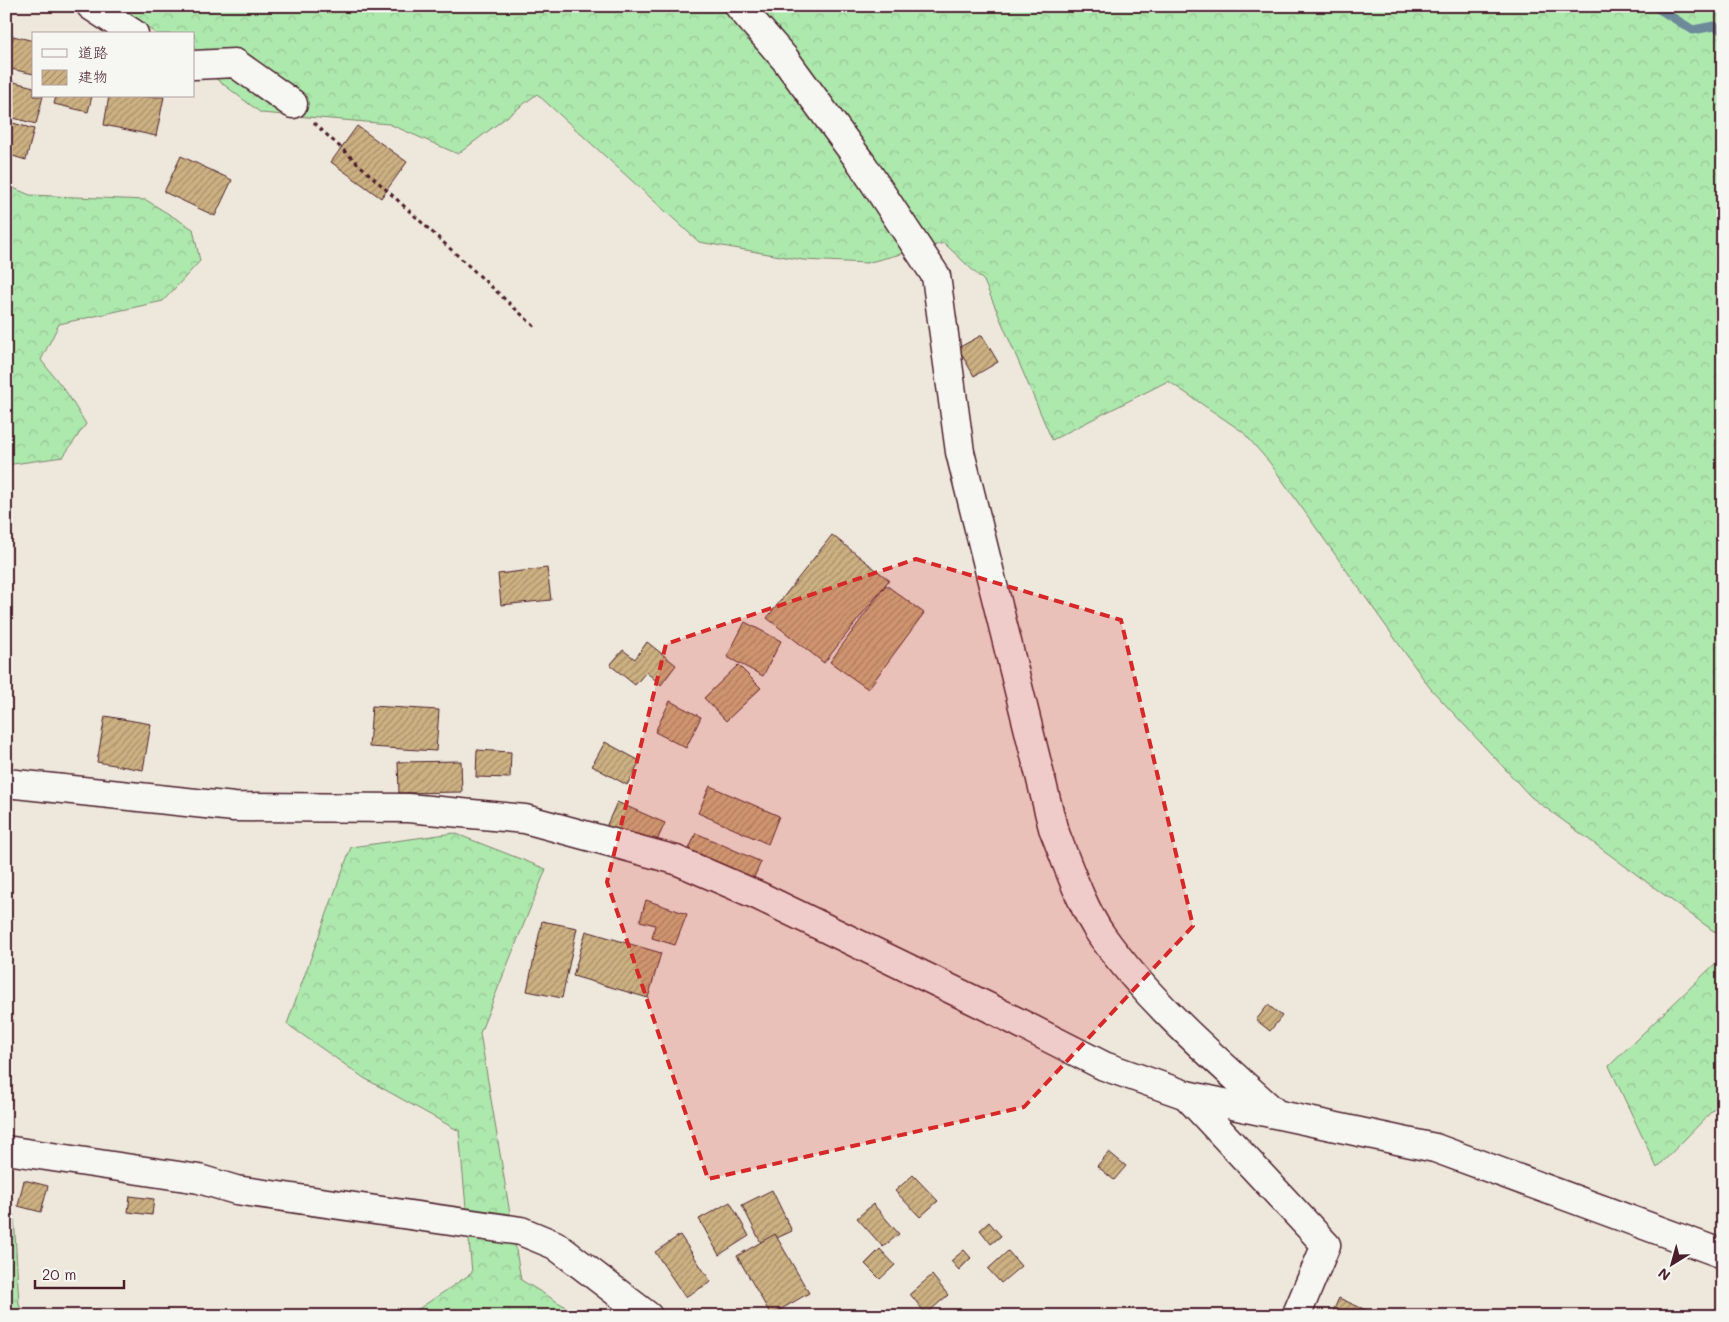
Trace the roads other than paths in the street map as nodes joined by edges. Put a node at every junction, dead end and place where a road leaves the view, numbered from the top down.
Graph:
1 (90, 6) edge
2 (739, 6) edge
3 (131, 32) edge
4 (195, 65) edge
5 (293, 104) road end
6 (6, 783) edge
7 (1186, 1095) junction
8 (1276, 1113) junction
9 (6, 1150) edge
10 (1723, 1254) edge
11 (648, 1316) edge
12 (1296, 1316) edge

1 - 3 street
2 - 8 street
4 - 5 street
6 - 7 street
7 - 8 street
7 - 12 street
8 - 10 street
9 - 11 street

